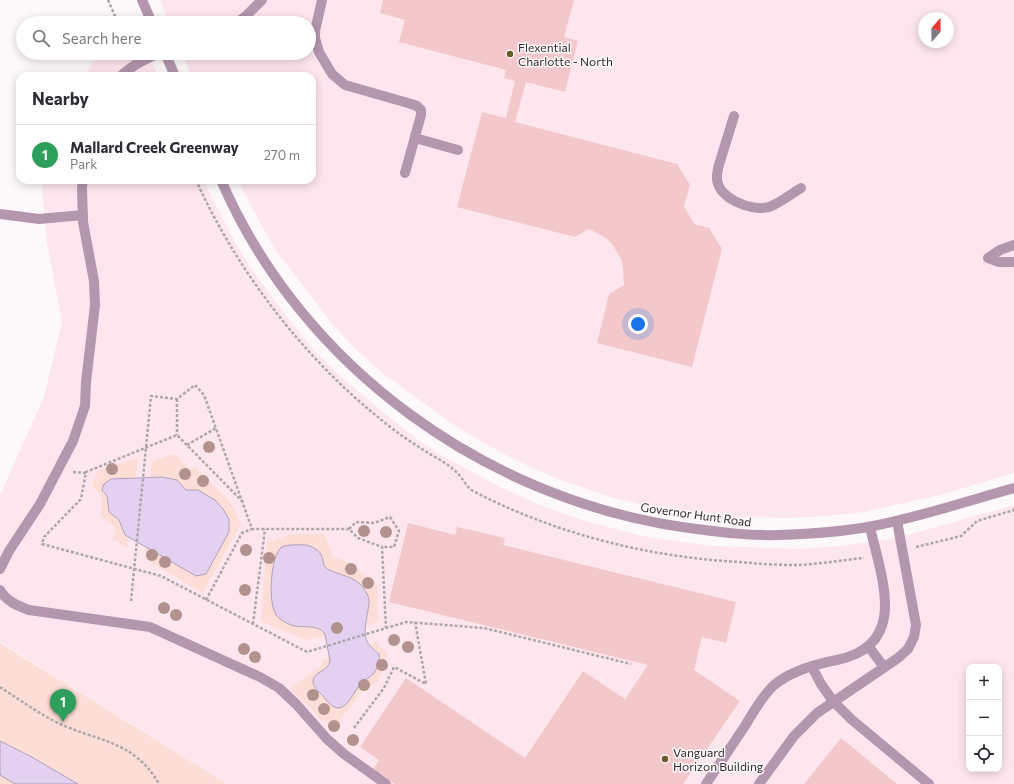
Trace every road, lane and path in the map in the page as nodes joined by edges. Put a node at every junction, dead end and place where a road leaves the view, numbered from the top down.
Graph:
1 (108, 0) edge
2 (142, 0) edge
3 (262, 0) edge
4 (322, 0) edge
5 (115, 16) edge
6 (149, 16) edge
7 (246, 16) edge
8 (316, 27) edge
9 (316, 43) edge
10 (144, 60) edge
11 (168, 60) edge
12 (125, 72) edge
13 (173, 72) edge
14 (734, 116) dead end
15 (415, 138) junction
16 (458, 150) dead end
17 (405, 173) dead end
18 (82, 184) edge
19 (198, 184) edge
20 (222, 184) edge
21 (801, 188) dead end
22 (0, 214) edge
23 (83, 215) junction
24 (1014, 245) edge
25 (1014, 262) edge
26 (177, 399) junction
27 (216, 428) junction
28 (177, 435) junction
29 (187, 444) junction
30 (146, 448) junction
31 (1014, 488) edge
32 (243, 502) junction
33 (1014, 510) edge
34 (897, 521) junction
35 (870, 527) junction
36 (252, 529) junction
37 (266, 529) junction
38 (349, 529) junction
39 (382, 547) junction
40 (903, 551) junction
41 (876, 557) junction
42 (0, 569) edge
43 (134, 569) junction
44 (0, 590) edge
45 (206, 600) junction
46 (131, 601) dead end
47 (416, 622) junction
48 (253, 624) junction
49 (386, 628) junction
50 (869, 647) junction
51 (631, 664) dead end
52 (812, 667) junction
53 (884, 667) junction
54 (0, 687) edge
55 (833, 701) junction
56 (354, 728) dead end
57 (159, 784) edge
58 (386, 784) edge
59 (706, 784) edge
60 (759, 784) edge
61 (929, 784) edge

1 - 5 path
2 - 6 street
3 - 7 street
4 - 8 street
9 - 15 street
10 - 12 street
11 - 13 street
14 - 21 street
15 - 16 street
15 - 17 street
18 - 23 street
19 - 41 path
20 - 35 street, Governor Hunt Road
22 - 23 street
23 - 42 street
24 - 25 street
26 - 27 path
26 - 28 path
26 - 30 path
27 - 29 path
27 - 32 path
28 - 29 path
28 - 30 path
29 - 32 path
30 - 43 path
30 - 43 path
31 - 34 street, Governor Hunt Road
32 - 36 path
33 - 40 path
34 - 35 street, Governor Hunt Road
34 - 40 street
35 - 41 street
36 - 37 path
36 - 45 path
37 - 38 path
37 - 48 path
38 - 39 path
38 - 39 path
39 - 49 path
40 - 53 street
41 - 50 street
43 - 45 path
43 - 46 path
44 - 58 street
45 - 48 path
47 - 49 path
47 - 51 path
47 - 56 path
48 - 49 path
50 - 52 street
50 - 53 street
52 - 55 street
52 - 59 street
53 - 55 street
54 - 57 path
55 - 60 street
55 - 61 street

